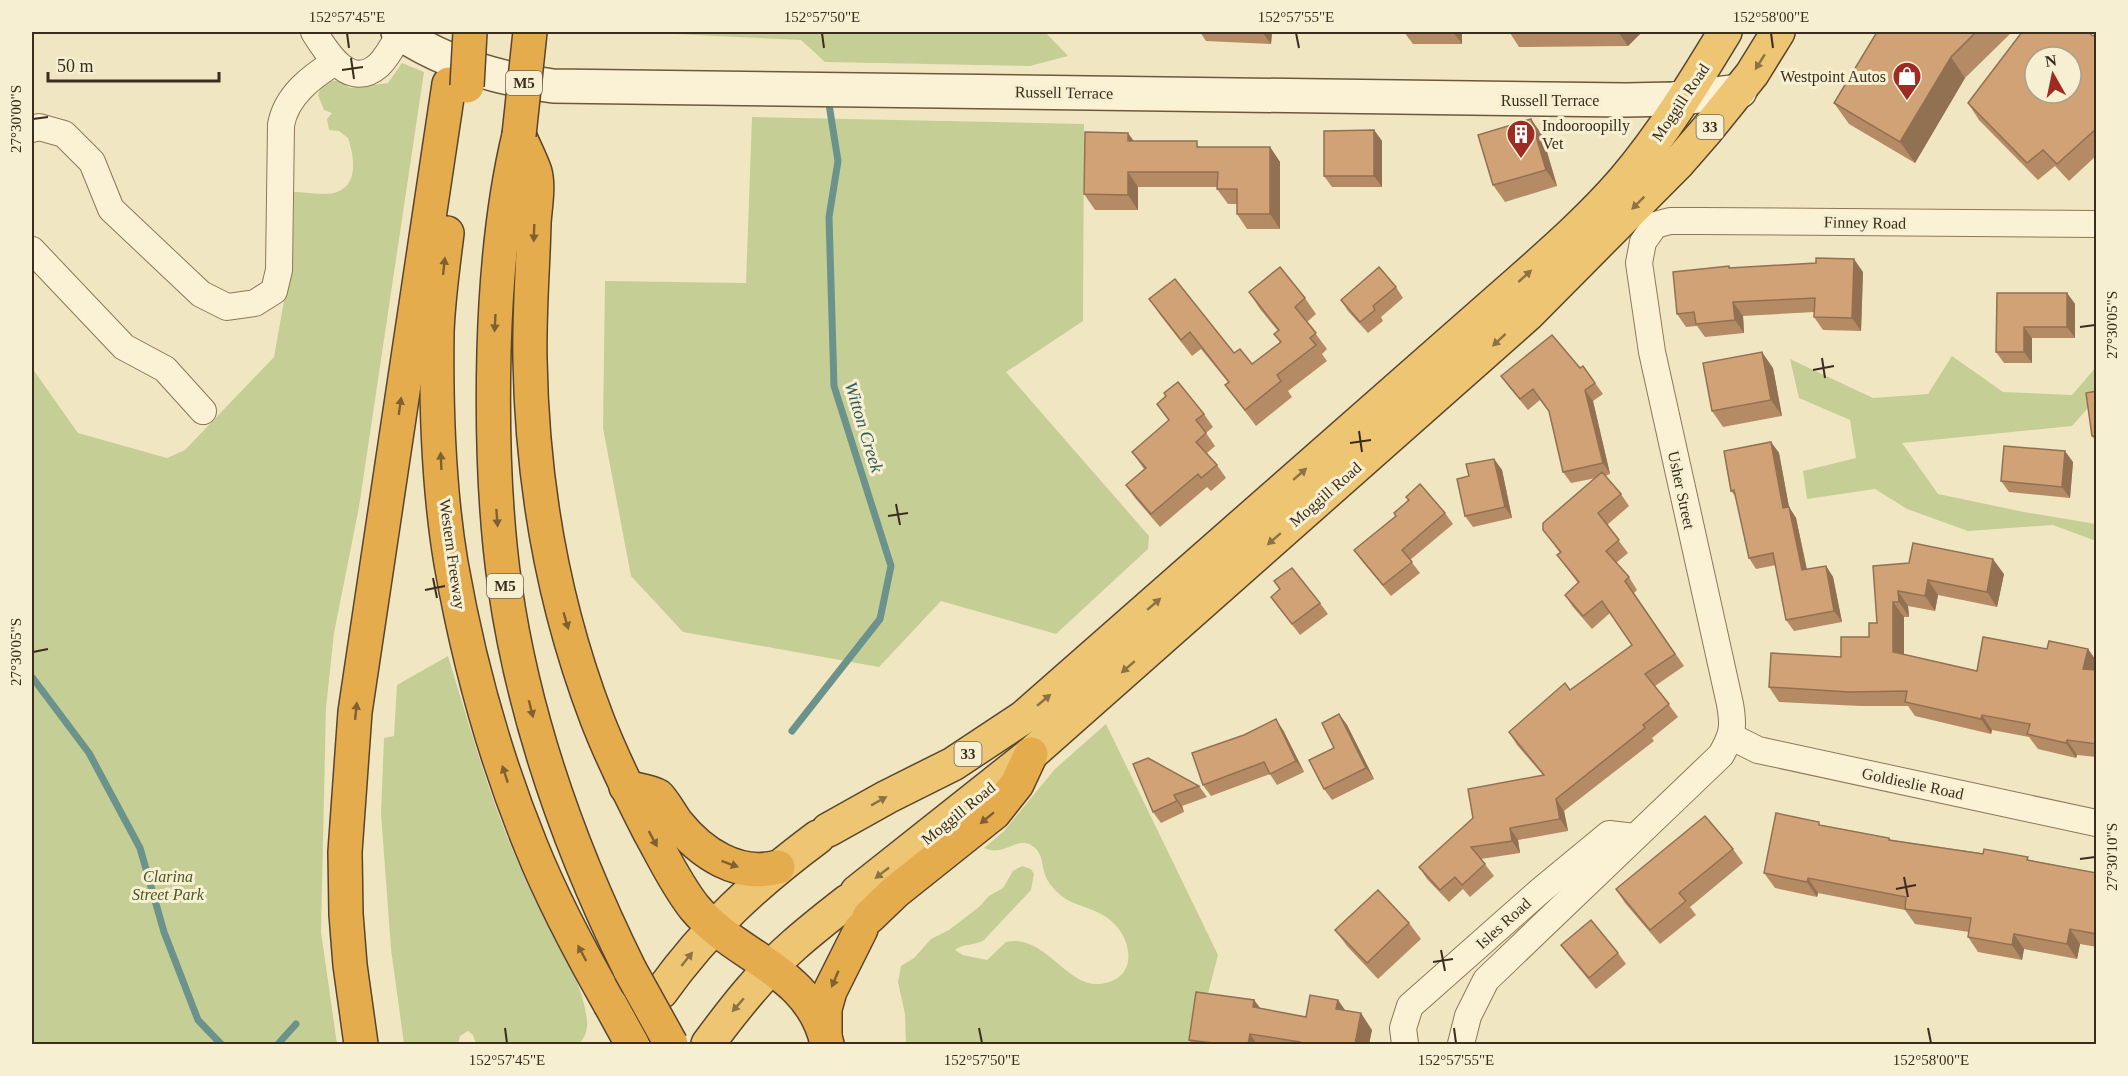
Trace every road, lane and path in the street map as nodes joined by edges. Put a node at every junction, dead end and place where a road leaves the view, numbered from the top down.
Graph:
1 (314, 32) edge
2 (399, 32) edge
3 (464, 32) edge
4 (470, 32) edge
5 (530, 32) edge
6 (1725, 32) edge
7 (1778, 32) edge
8 (335, 62) junction
9 (1740, 91) junction
10 (1685, 98) junction
11 (32, 129) edge
12 (451, 129) junction
13 (519, 135) junction
14 (2097, 224) edge
15 (1643, 242) joint
16 (32, 250) edge
17 (203, 411) dead end
18 (1732, 736) junction
19 (351, 770) junction
20 (626, 787) junction
21 (2097, 823) edge
22 (1635, 837) junction
23 (778, 867) junction
24 (859, 910) junction
25 (713, 926) junction
26 (771, 968) junction
27 (661, 992) dead end
28 (637, 1029) edge
29 (826, 1039) edge
30 (361, 1044) edge
31 (383, 1044) edge
32 (671, 1044) edge
33 (708, 1044) edge
34 (1405, 1044) edge
35 (1461, 1044) edge

1 - 8 street
2 - 8 street
2 - 10 main road, Russell Terrace
3 - 12 highway
4 - 12 highway, Western Freeway, bridge
5 - 13 highway, M5, bridge
6 - 10 highway, Moggill Road / 33
7 -> 9 highway, Moggill Road / 33
8 - 11 street
9 - 10 main road, Russell Terrace
9 -> 24 highway, Moggill Road / 33
23 -> 10 highway, Moggill Road / 33
19 -> 12 highway
28 -> 12 highway, Western Freeway, bridge
13 -> 20 highway
13 -> 32 highway, M5, bridge
14 - 15 street, Finney Road
15 - 18 street, Usher Street
16 - 17 street
18 - 21 street, Goldieslie Road
18 - 22 street, Isles Road
19 - 30 highway
19 - 31 highway
20 -> 23 highway
20 -> 25 highway
22 - 34 street, Isles Road
22 - 35 street, Isles Road
23 - 25 highway, Moggill Road / 33
24 - 26 highway
24 -> 29 highway
25 - 26 highway
27 -> 25 highway, Moggill Road / 33
26 - 29 highway
26 -> 33 highway

